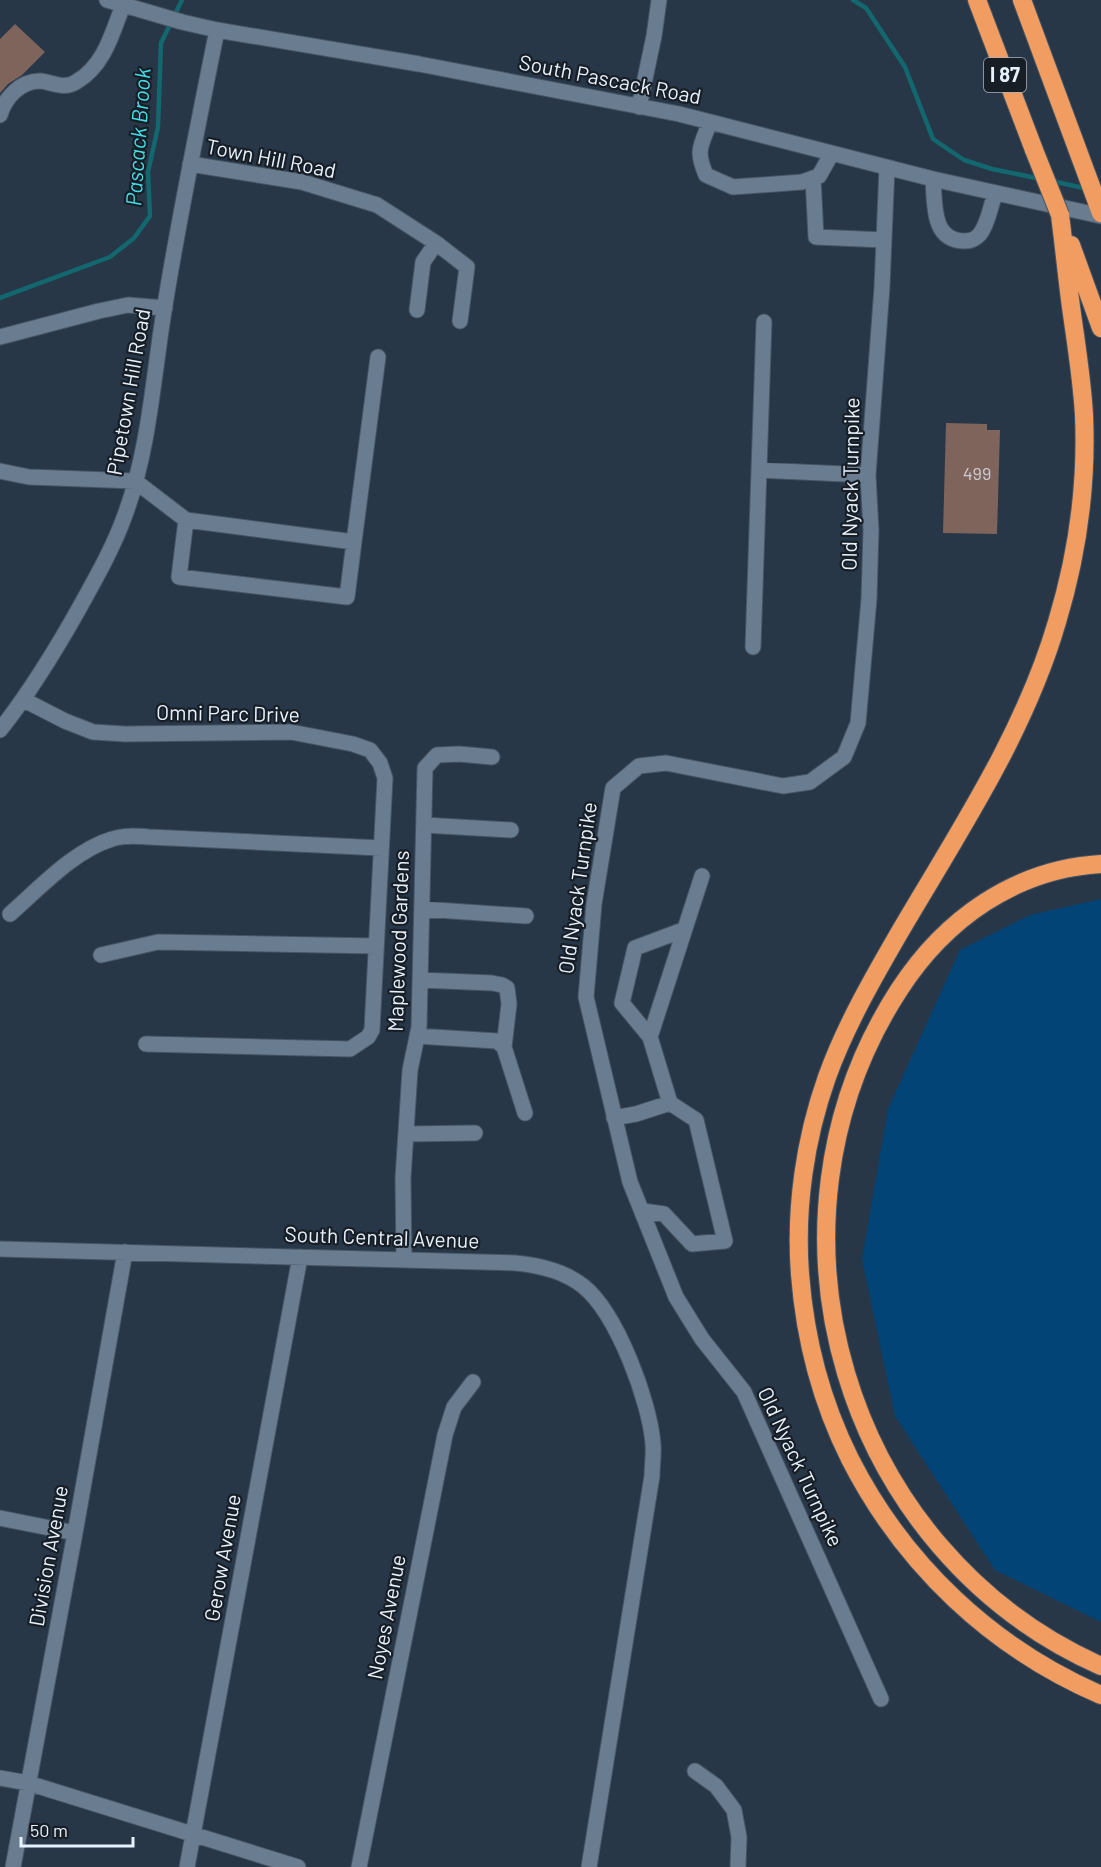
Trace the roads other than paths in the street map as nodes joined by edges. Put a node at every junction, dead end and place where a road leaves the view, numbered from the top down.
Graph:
1 (107, 0) edge
2 (659, 0) edge
3 (977, 0) edge
4 (1022, 0) edge
5 (123, 5) junction
6 (217, 30) junction
7 (639, 107) junction
8 (0, 115) edge
9 (710, 122) junction
10 (832, 153) junction
11 (190, 164) junction
12 (887, 167) junction
13 (813, 178) junction
14 (933, 179) junction
15 (995, 194) junction
16 (1101, 214) edge
17 (1060, 216) junction
18 (884, 240) junction
19 (436, 243) junction
20 (165, 308) junction
21 (417, 310) dead end
22 (460, 321) dead end
23 (764, 322) dead end
24 (1101, 328) edge
25 (0, 337) edge
26 (378, 357) dead end
27 (759, 470) junction
28 (0, 471) edge
29 (868, 475) junction
30 (135, 481) junction
31 (186, 520) junction
32 (354, 542) junction
33 (753, 647) dead end
34 (24, 700) junction
35 (0, 730) edge
36 (492, 757) dead end
37 (424, 825) junction
38 (511, 830) dead end
39 (381, 848) junction
40 (1101, 864) edge
41 (702, 876) dead end
42 (422, 909) junction
43 (10, 914) dead end
44 (526, 916) dead end
45 (683, 930) junction
46 (376, 946) junction
47 (100, 955) dead end
48 (420, 980) junction
49 (417, 1036) junction
50 (650, 1037) junction
51 (146, 1044) dead end
52 (504, 1047) junction
53 (670, 1103) junction
54 (525, 1113) dead end
55 (614, 1118) junction
56 (475, 1133) dead end
57 (406, 1134) junction
58 (643, 1210) junction
59 (0, 1249) edge
60 (125, 1252) junction
61 (300, 1257) junction
62 (404, 1260) junction
63 (473, 1382) dead end
64 (0, 1518) edge
65 (75, 1533) junction
66 (1101, 1666) edge
67 (1101, 1695) edge
68 (881, 1699) dead end
69 (694, 1771) dead end
70 (0, 1778) edge
71 (28, 1783) junction
72 (194, 1834) junction
73 (13, 1867) edge
74 (187, 1867) edge
75 (298, 1867) edge
76 (359, 1867) edge
77 (589, 1867) edge
78 (738, 1867) edge

1 - 5 street, South Pascack Road
2 - 7 street
3 - 17 highway, I 87, bridge
4 - 16 highway, I 87
5 - 6 street, South Pascack Road
5 - 8 street
6 - 7 street, South Pascack Road
6 - 11 street, Pipetown Hill Road
7 - 9 street, South Pascack Road
9 - 10 street, South Pascack Road
9 - 13 street
10 - 12 street, South Pascack Road
10 - 13 street
11 - 19 street, Town Hill Road
11 - 20 street, Pipetown Hill Road
12 - 14 street, South Pascack Road
12 - 18 street, Old Nyack Turnpike
13 - 18 street
14 - 15 street, South Pascack Road
14 - 15 street
15 - 16 street, South Pascack Road
17 - 24 highway, I 87
17 - 67 highway
18 - 29 street, Old Nyack Turnpike
19 - 21 street
19 - 22 street, Town Hill Road
20 - 25 street
20 - 30 street, Pipetown Hill Road
23 - 27 street
26 - 32 street
27 - 29 street
27 - 33 street
28 - 30 street
29 - 55 street, Old Nyack Turnpike
30 - 31 street
30 - 34 street, Pipetown Hill Road
31 - 32 street
31 - 32 street
34 - 35 street, Pipetown Hill Road
34 - 39 street, Omni Parc Drive
36 - 37 street, Maplewood Gardens
37 - 38 street
37 - 42 street, Maplewood Gardens
39 - 43 street
39 - 46 street, Omni Parc Drive
40 - 66 highway
41 - 45 street
42 - 44 street
42 - 48 street, Maplewood Gardens
45 - 50 street
45 - 50 street
46 - 47 street
46 - 51 street, Omni Parc Drive
48 - 49 street, Maplewood Gardens
48 - 52 street
49 - 52 street
49 - 57 street, Maplewood Gardens
50 - 53 street
52 - 54 street
53 - 55 street
53 - 58 street
55 - 58 street, Old Nyack Turnpike
56 - 57 street
57 - 62 street, Maplewood Gardens
58 - 68 street, Old Nyack Turnpike
59 - 60 street, South Central Avenue
60 - 61 street, South Central Avenue
60 - 65 street, Division Avenue
61 - 62 street, South Central Avenue
61 - 72 street, Gerow Avenue
62 - 77 street, South Central Avenue
63 - 76 street, Noyes Avenue
64 - 65 street
65 - 71 street, Division Avenue
69 - 78 street
70 - 71 street
71 - 72 street
71 - 73 street, Division Avenue
72 - 74 street, Gerow Avenue
72 - 75 street

